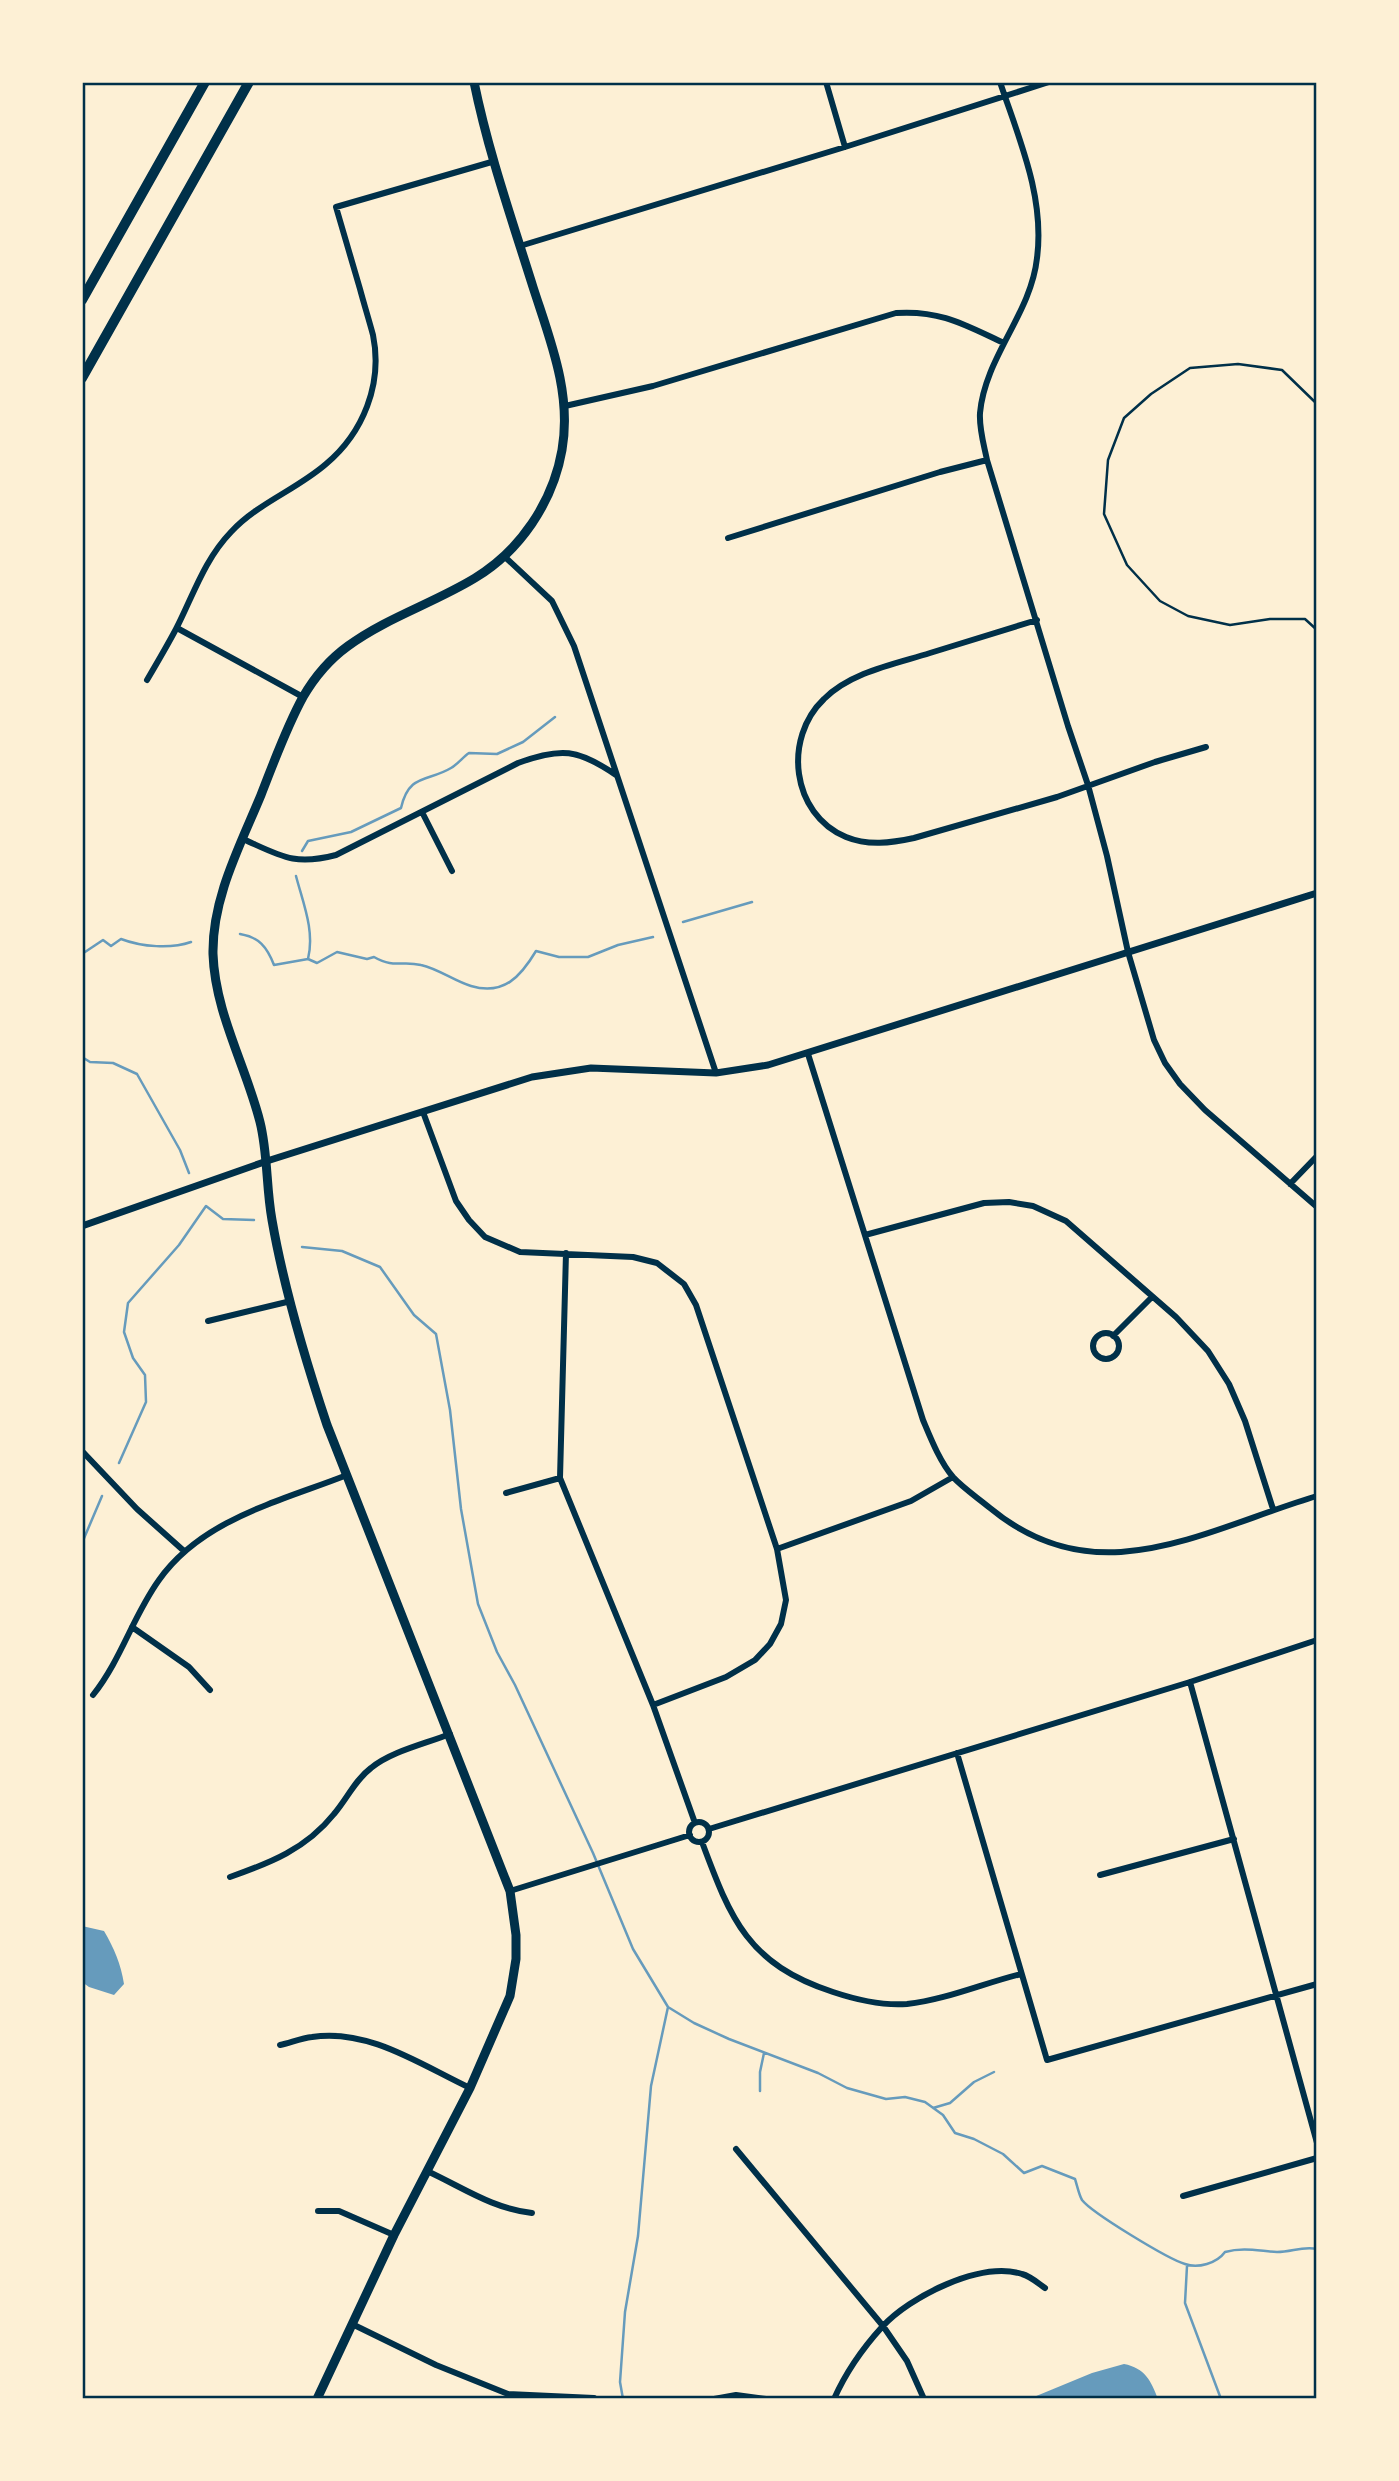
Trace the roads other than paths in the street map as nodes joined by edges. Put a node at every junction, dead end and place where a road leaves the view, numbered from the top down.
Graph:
1 (205, 82) edge
2 (249, 82) edge
3 (474, 82) edge
4 (826, 82) edge
5 (1000, 82) edge
6 (1049, 82) edge
7 (1004, 96) junction
8 (845, 147) junction
9 (495, 161) junction
10 (520, 246) junction
11 (82, 300) edge
12 (1004, 343) junction
13 (82, 378) edge
14 (1317, 404) edge
15 (565, 406) junction
16 (987, 460) junction
17 (728, 538) dead end
18 (504, 556) junction
19 (1037, 620) junction
20 (177, 628) junction
21 (1317, 630) edge
22 (147, 680) dead end
23 (303, 697) junction
24 (1206, 747) dead end
25 (617, 776) junction
26 (1088, 785) junction
27 (422, 812) junction
28 (243, 839) junction
29 (452, 871) dead end
30 (1317, 893) edge
31 (1128, 953) junction
32 (808, 1054) junction
33 (716, 1073) junction
34 (423, 1112) junction
35 (1317, 1156) edge
36 (267, 1161) junction
37 (1290, 1184) junction
38 (1317, 1207) edge
39 (82, 1226) edge
40 (865, 1235) junction
41 (566, 1253) junction
42 (1152, 1297) junction
43 (291, 1301) junction
44 (208, 1321) dead end
45 (1114, 1336) junction
46 (82, 1451) edge
47 (347, 1475) junction
48 (953, 1476) junction
49 (560, 1478) junction
50 (506, 1493) dead end
51 (1317, 1496) edge
52 (1273, 1509) junction
53 (777, 1549) junction
54 (184, 1551) junction
55 (132, 1627) junction
56 (1317, 1640) edge
57 (1190, 1682) junction
58 (210, 1690) dead end
59 (93, 1695) dead end
60 (653, 1705) junction
61 (450, 1734) junction
62 (957, 1753) junction
63 (695, 1823) junction
64 (709, 1829) junction
65 (690, 1835) junction
66 (1234, 1839) junction
67 (702, 1842) junction
68 (1100, 1875) dead end
69 (230, 1877) dead end
70 (510, 1891) junction
71 (1021, 1974) junction
72 (1317, 1984) edge
73 (1277, 1995) junction
74 (280, 2045) dead end
75 (470, 2088) junction
76 (1317, 2143) edge
77 (736, 2150) dead end
78 (1317, 2158) edge
79 (427, 2171) junction
80 (1183, 2196) dead end
81 (318, 2211) dead end
82 (532, 2213) dead end
83 (394, 2235) junction
84 (1045, 2287) dead end
85 (352, 2324) junction
86 (883, 2326) junction
87 (508, 2396) edge
88 (594, 2398) edge
89 (317, 2399) edge
90 (714, 2399) edge
91 (766, 2399) edge
92 (834, 2399) edge
93 (924, 2399) edge

1 - 11 highway
2 - 13 highway
3 - 9 main road
4 - 8 street
5 - 7 street
6 - 7 street
7 - 8 street
7 - 12 street
8 - 10 street
9 - 10 main road
9 - 20 street
10 - 15 main road
12 - 15 street
12 - 16 street
14 - 21 lane
15 - 18 main road
16 - 17 street
16 - 19 street
18 - 23 main road
18 - 25 street
19 - 26 street
19 - 26 street
20 - 22 street
20 - 23 street
23 - 28 main road
24 - 26 street
25 - 27 street
25 - 33 street
26 - 31 street
27 - 28 street
27 - 29 street
28 - 36 main road
30 - 31 street
31 - 32 street
31 - 37 street
32 - 33 street
32 - 40 street
33 - 34 street
34 - 36 street
34 - 41 street
35 - 37 street
36 - 39 street
36 - 43 main road
37 - 38 street
40 - 42 street
40 - 48 street
41 - 49 street
41 - 53 street
42 - 45 street
42 - 52 street
43 - 44 street
43 - 47 main road
45 - 45 street
46 - 54 street
47 - 54 street
47 - 61 main road
48 - 52 street
48 - 53 street
49 - 50 street
49 - 60 street
51 - 52 street
53 - 60 street
54 - 55 street
55 - 58 street
55 - 59 street
56 - 57 street
57 - 62 street
57 - 66 street
60 - 63 street
61 - 69 street
61 - 70 main road
62 - 64 street
62 - 71 street
63 - 64 street
63 - 65 street
64 - 67 street
65 - 67 street
65 - 70 street
66 - 68 street
66 - 73 street
67 - 71 street
70 - 75 main road
71 - 73 street
72 - 73 street
73 - 76 street
74 - 75 street
75 - 79 main road
77 - 86 street
78 - 80 street
79 - 82 street
79 - 83 main road
81 - 83 street
83 - 85 main road
84 - 86 street
85 - 87 street
85 - 89 main road
86 - 92 street
86 - 93 street
87 - 88 street
90 - 91 street

